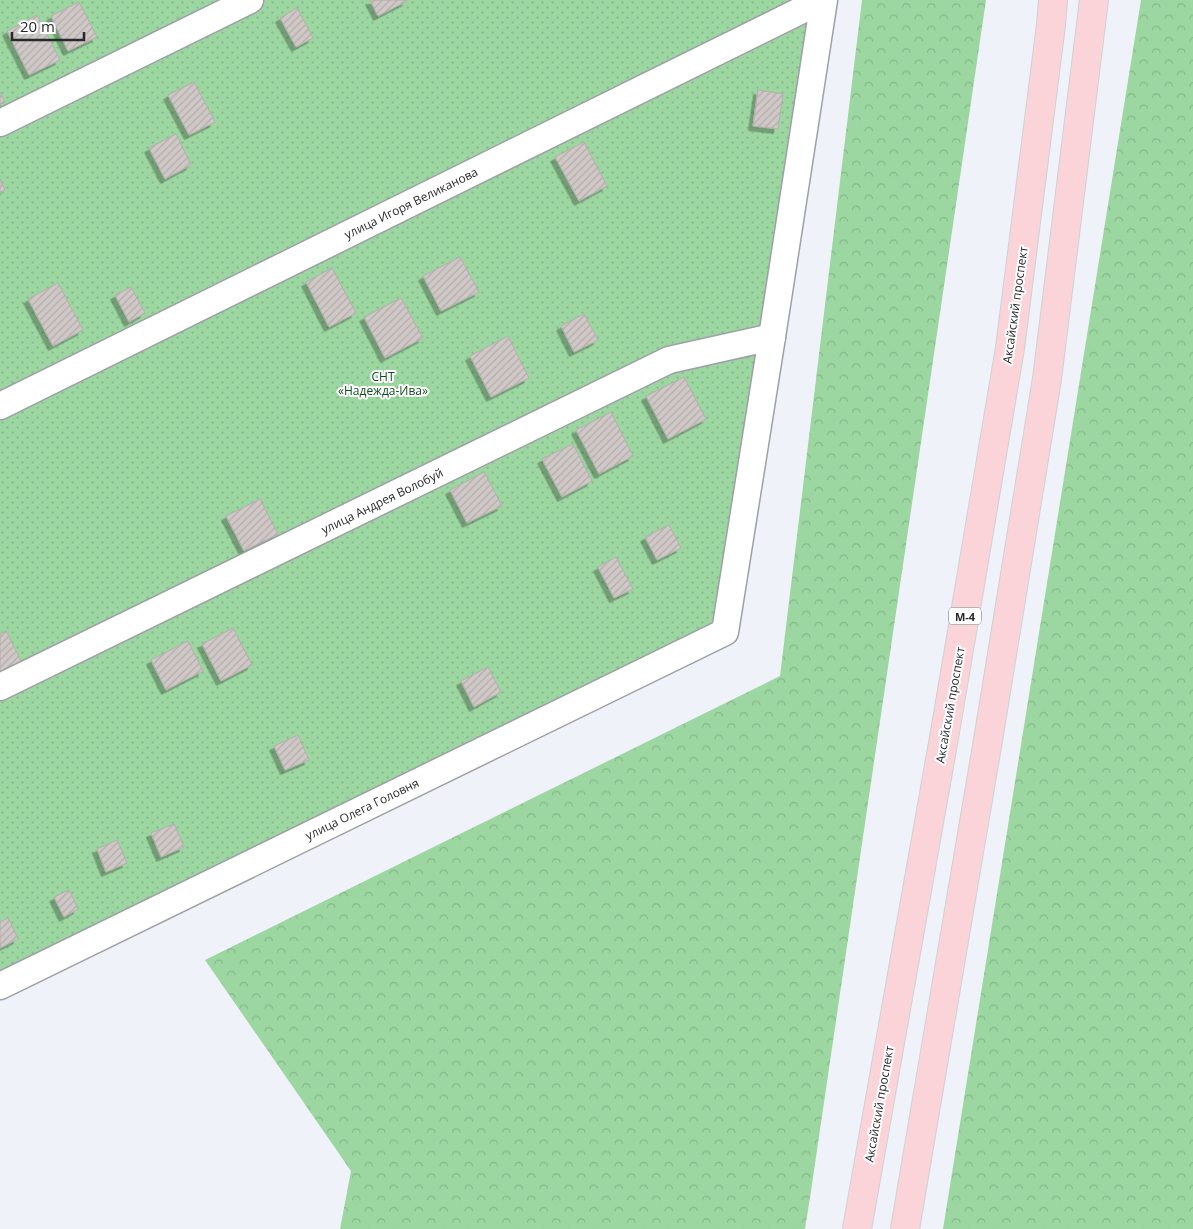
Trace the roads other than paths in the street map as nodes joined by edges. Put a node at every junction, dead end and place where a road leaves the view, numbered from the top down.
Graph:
1 (250, 0) edge
2 (823, 0) edge
3 (1053, 0) edge
4 (1094, 0) edge
5 (0, 123) edge
6 (772, 337) junction
7 (0, 406) edge
8 (0, 687) edge
9 (0, 986) edge
10 (857, 1229) edge
11 (905, 1229) edge

1 - 5 street
2 - 6 street
2 - 7 street, улица Игоря Великанова
3 - 10 main road, Аксайский проспект / М-4
4 - 11 main road
6 - 8 street, улица Андрея Волобуй
6 - 9 street, улица Олега Головня

